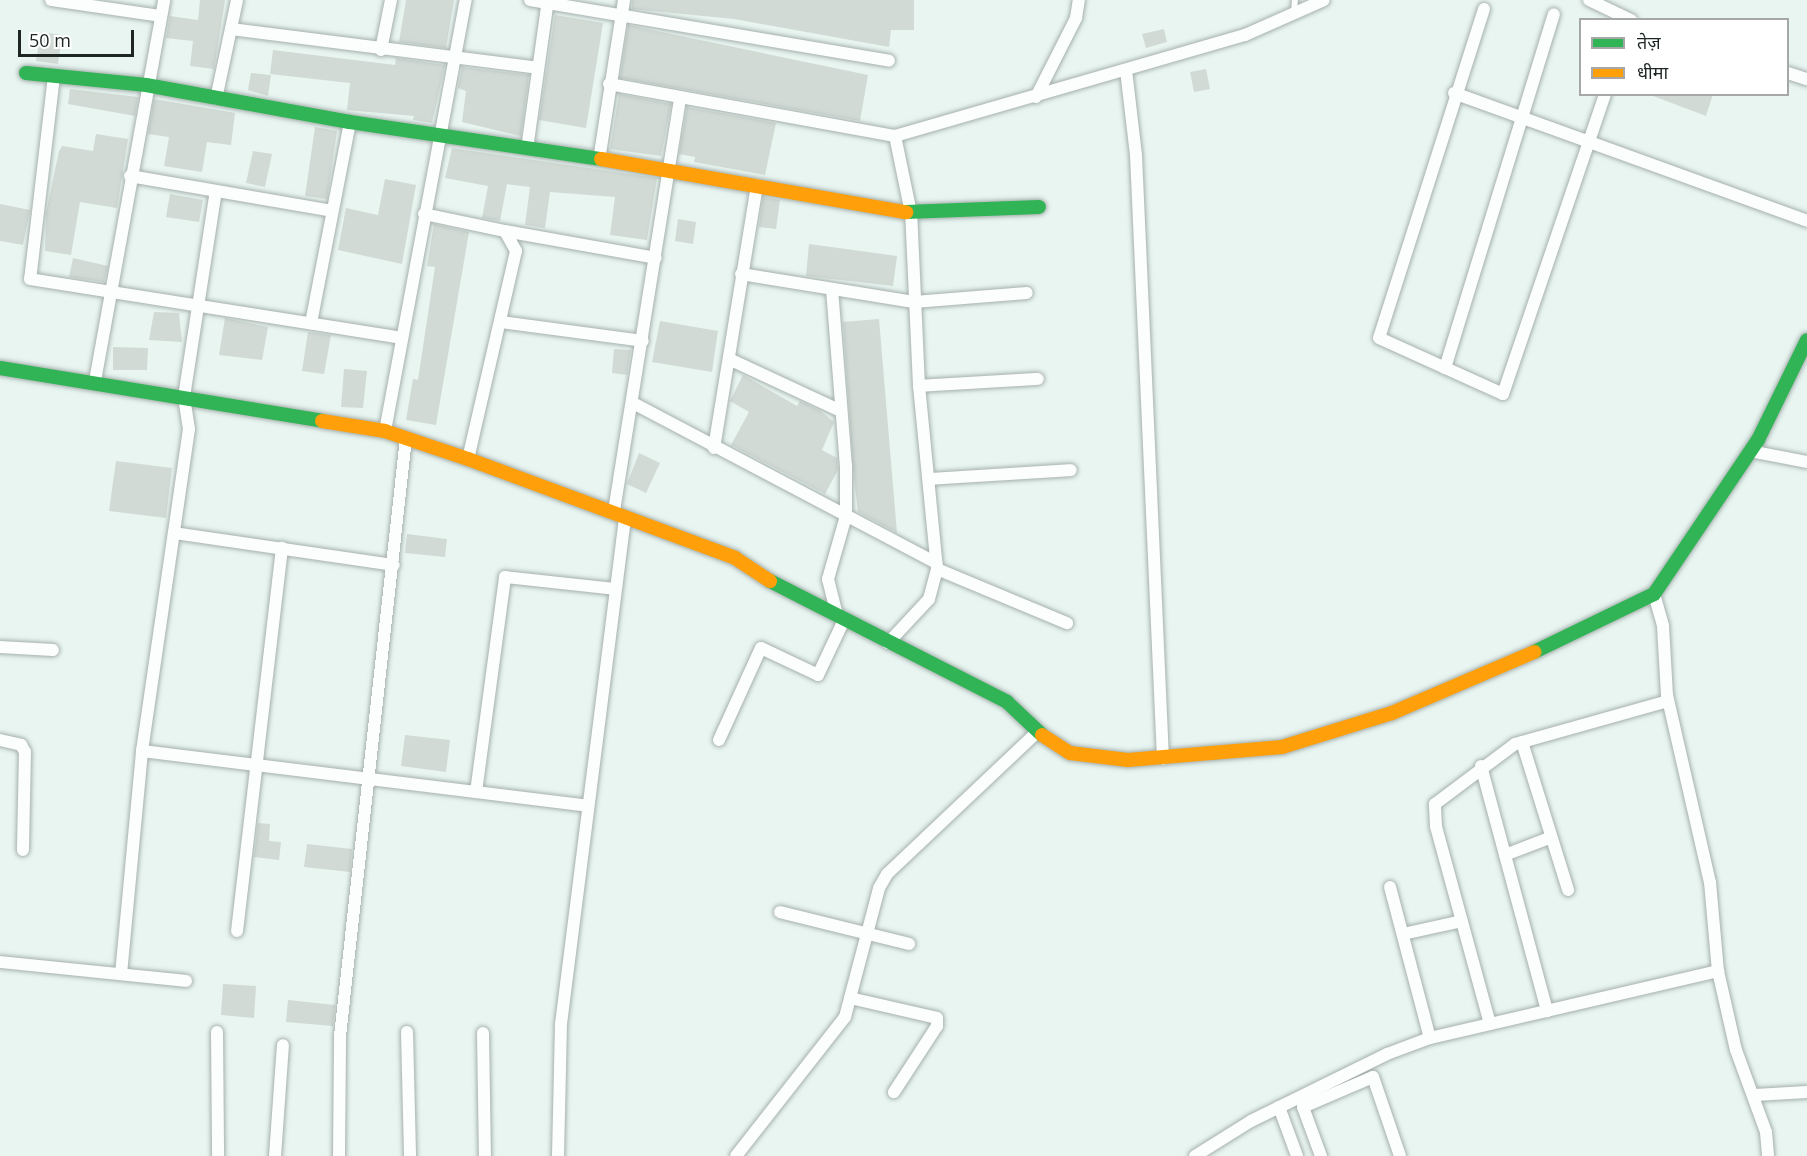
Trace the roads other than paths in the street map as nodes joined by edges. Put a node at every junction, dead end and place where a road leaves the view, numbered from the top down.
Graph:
1 (51, 0) edge
2 (164, 0) edge
3 (237, 0) edge
4 (391, 0) edge
5 (466, 0) edge
6 (530, 0) edge
7 (624, 0) edge
8 (1079, 0) edge
9 (1295, 0) edge
10 (1324, 0) edge
11 (1589, 0) edge
12 (67, 1) edge
13 (548, 2) edge
14 (1484, 9) dead end
15 (1294, 13) junction
16 (621, 14) junction
17 (1554, 14) dead end
18 (161, 16) junction
19 (1627, 18) edge
20 (231, 29) junction
21 (381, 50) junction
22 (454, 58) junction
23 (889, 61) dead end
24 (538, 68) junction
25 (1126, 70) junction
26 (26, 73) dead end
27 (1789, 73) edge
28 (54, 76) junction
29 (1807, 79) edge
30 (609, 84) junction
31 (146, 85) junction
32 (1454, 93) junction
33 (1036, 96) junction
34 (1604, 96) edge
35 (680, 98) junction
36 (216, 99) junction
37 (1520, 117) junction
38 (350, 122) junction
39 (438, 135) junction
40 (895, 136) junction
41 (1589, 142) junction
42 (527, 149) junction
43 (599, 160) junction
44 (671, 169) junction
45 (130, 176) junction
46 (757, 185) junction
47 (216, 191) junction
48 (1040, 207) dead end
49 (332, 211) junction
50 (910, 213) junction
51 (424, 214) junction
52 (1807, 221) edge
53 (505, 231) junction
54 (656, 258) junction
55 (741, 274) junction
56 (832, 289) junction
57 (1027, 293) dead end
58 (111, 295) junction
59 (914, 302) junction
60 (197, 306) junction
61 (501, 322) junction
62 (311, 323) junction
63 (401, 338) junction
64 (1807, 340) edge
65 (643, 341) junction
66 (729, 359) junction
67 (0, 368) edge
68 (1445, 368) junction
69 (1038, 379) dead end
70 (95, 381) junction
71 (920, 386) junction
72 (184, 397) junction
73 (633, 403) junction
74 (839, 410) junction
75 (385, 431) junction
76 (406, 438) junction
77 (714, 448) junction
78 (1750, 451) junction
79 (468, 459) junction
80 (1807, 462) edge
81 (1071, 470) dead end
82 (929, 479) junction
83 (619, 514) junction
84 (846, 516) junction
85 (174, 533) junction
86 (282, 548) junction
87 (394, 565) junction
88 (937, 566) junction
89 (615, 589) junction
90 (1654, 594) junction
91 (841, 618) junction
92 (1066, 623) dead end
93 (888, 643) junction
94 (0, 647) edge
95 (53, 650) dead end
96 (1668, 702) junction
97 (1037, 732) junction
98 (0, 740) edge
99 (719, 740) dead end
100 (1522, 742) junction
101 (142, 751) junction
102 (1163, 758) junction
103 (255, 764) junction
104 (1481, 766) junction
105 (369, 778) junction
106 (476, 792) junction
107 (588, 806) junction
108 (1549, 838) junction
109 (22, 850) dead end
110 (1505, 855) junction
111 (1390, 887) dead end
112 (1568, 890) dead end
113 (780, 912) dead end
114 (1462, 921) junction
115 (237, 931) dead end
116 (867, 933) junction
117 (1403, 934) junction
118 (909, 944) dead end
119 (0, 962) edge
120 (1718, 971) junction
121 (121, 974) junction
122 (186, 981) dead end
123 (850, 998) junction
124 (1548, 1011) junction
125 (1490, 1024) junction
126 (217, 1032) dead end
127 (407, 1032) dead end
128 (483, 1033) dead end
129 (1430, 1038) junction
130 (283, 1045) dead end
131 (894, 1092) dead end
132 (1807, 1092) edge
133 (1755, 1095) junction
134 (1279, 1107) junction
135 (218, 1156) edge
136 (275, 1156) edge
137 (339, 1156) edge
138 (410, 1156) edge
139 (485, 1156) edge
140 (558, 1156) edge
141 (736, 1156) edge
142 (1195, 1156) edge
143 (1297, 1156) edge
144 (1321, 1156) edge
145 (1400, 1156) edge
146 (1768, 1156) edge

1 - 12 street
2 - 18 street
3 - 20 street
4 - 21 street
5 - 22 street
6 - 13 street
7 - 16 street
8 - 33 street
9 - 15 lane
10 - 15 street
11 - 19 street
12 - 18 street
13 - 16 street
13 - 24 street
14 - 32 street
15 - 25 street
16 - 23 street
16 - 30 street
17 - 37 street
18 - 31 street
20 - 21 street
20 - 36 street
21 - 22 street
22 - 24 street
22 - 39 street
24 - 42 street
25 - 33 street
25 - 102 street
26 - 28 street
27 - 29 street
28 - 31 street
28 - 58 street
30 - 35 street
30 - 43 street
31 - 36 street
31 - 45 street
32 - 37 street
32 - 68 street
33 - 40 street
34 - 41 street
35 - 40 street
35 - 44 street
36 - 38 street
37 - 41 street
37 - 68 street
38 - 39 street
38 - 49 street
39 - 42 street
39 - 51 street
40 - 50 street
41 - 52 street
41 - 68 street
42 - 43 street
43 - 44 street
44 - 46 street
44 - 54 street
45 - 47 street
45 - 58 street
46 - 50 street
46 - 55 street
47 - 49 street
47 - 60 street
48 - 50 street
49 - 62 street
50 - 59 street
51 - 53 street
51 - 63 street
53 - 54 street
53 - 61 street
54 - 65 street
55 - 56 street
55 - 66 street
56 - 59 street
56 - 74 street
57 - 59 street
58 - 60 street
58 - 70 street
59 - 71 street
60 - 62 street
60 - 72 street
61 - 65 street
61 - 79 street
62 - 63 street
63 - 75 street
64 - 78 street
65 - 73 street
66 - 74 street
66 - 77 street
67 - 70 street
69 - 71 street
70 - 72 street
71 - 82 street
72 - 75 street
72 - 85 street
73 - 77 street
73 - 83 street
74 - 84 street
75 - 76 street
76 - 79 street
76 - 87 street
77 - 84 street
78 - 80 street
78 - 90 street
79 - 83 street
81 - 82 street
82 - 88 street
83 - 89 street
83 - 91 street
84 - 88 street
84 - 91 street
85 - 86 street
85 - 101 street
86 - 87 street
86 - 103 street
87 - 105 street
88 - 92 street
88 - 93 street
89 - 106 street
89 - 107 street
90 - 96 street
90 - 102 street
91 - 93 street
91 - 99 street
93 - 97 street
94 - 95 street
96 - 100 street
96 - 120 street
97 - 102 street
97 - 116 street
98 - 109 street
100 - 104 street
100 - 108 street
101 - 103 street
101 - 121 street
103 - 105 street
103 - 115 street
104 - 110 street
104 - 114 street
105 - 106 street
105 - 137 street
106 - 107 street
107 - 140 street
108 - 110 street
108 - 112 street
110 - 124 street
111 - 117 street
113 - 116 street
114 - 117 street
114 - 125 street
116 - 118 street
116 - 123 street
117 - 129 street
119 - 121 street
120 - 124 street
120 - 133 street
121 - 122 street
123 - 131 street
123 - 141 street
124 - 125 street
125 - 129 street
126 - 135 street
127 - 138 street
128 - 139 street
129 - 134 street
130 - 136 street
132 - 133 street
133 - 146 street
134 - 142 street
134 - 143 street
144 - 145 street

